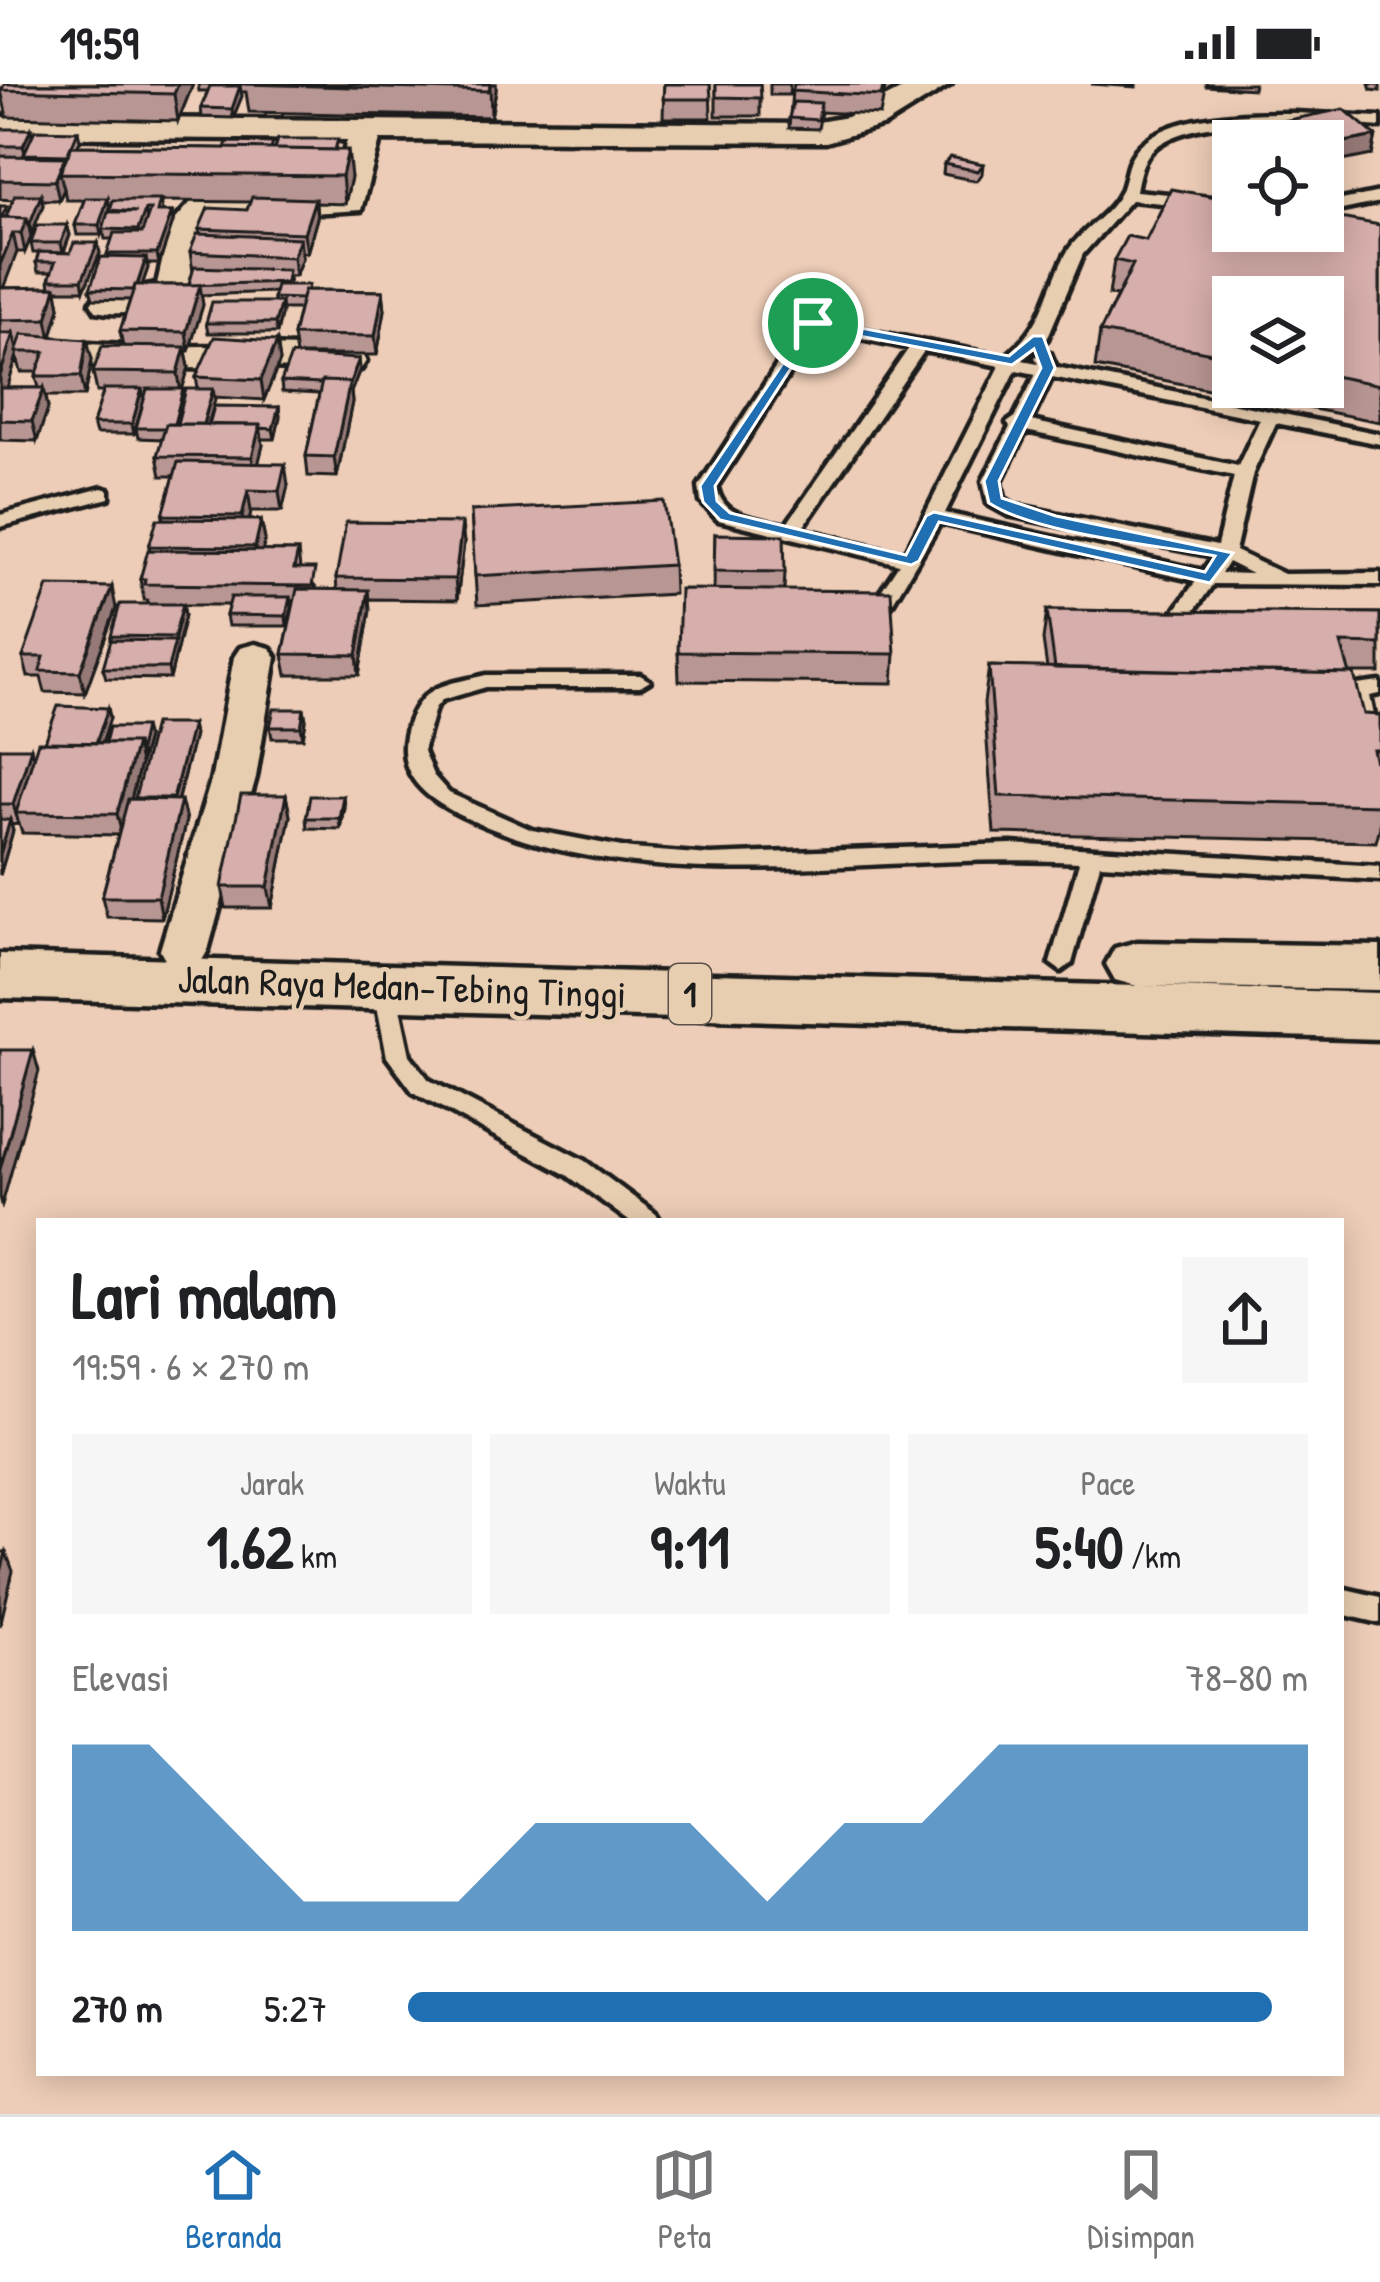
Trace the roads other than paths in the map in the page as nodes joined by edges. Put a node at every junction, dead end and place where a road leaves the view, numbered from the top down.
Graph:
1 (935, 84) edge
2 (1380, 122) edge
3 (0, 127) edge
4 (366, 130) junction
5 (1127, 195) junction
6 (1380, 197) edge
7 (1212, 203) edge
8 (1344, 204) edge
9 (110, 303) edge
10 (1038, 339) junction
11 (920, 344) junction
12 (0, 350) edge
13 (1012, 360) junction
14 (348, 361) edge
15 (1048, 368) junction
16 (1270, 416) junction
17 (1016, 424) junction
18 (1380, 439) edge
19 (1244, 472) junction
20 (102, 494) dead end
21 (934, 516) junction
22 (0, 521) edge
23 (790, 533) junction
24 (1225, 553) junction
25 (911, 561) junction
26 (1210, 578) junction
27 (1380, 579) edge
28 (1281, 580) junction
29 (883, 603) edge
30 (1183, 613) edge
31 (255, 657) dead end
32 (640, 681) dead end
33 (1380, 688) edge
34 (1371, 751) edge
35 (1091, 857) junction
36 (1380, 873) edge
37 (0, 946) edge
38 (184, 950) junction
39 (1061, 963) junction
40 (1380, 968) edge
41 (0, 976) edge
42 (385, 985) junction
43 (1380, 1016) edge
44 (642, 1218) edge
45 (1344, 1602) edge
46 (1380, 1610) edge

1 - 4 street
2 - 5 lane
3 - 4 street
4 - 9 street
5 - 7 lane
5 - 10 lane
6 - 8 lane
10 - 13 lane
10 - 15 lane
11 - 13 lane
11 - 23 lane
11 - 23 lane
12 - 14 street
13 - 15 lane
13 - 21 lane
15 - 16 lane
15 - 17 lane
16 - 18 lane
16 - 19 lane
17 - 19 lane
17 - 24 lane
19 - 24 lane
20 - 22 lane
21 - 25 lane
21 - 26 lane
23 - 25 lane
24 - 26 lane
24 - 28 lane
25 - 29 lane
26 - 28 lane
26 - 30 lane
27 - 28 lane
31 - 38 street
32 - 35 lane
33 - 34 lane
35 - 36 lane
35 - 39 lane
37 - 38 highway, Jalan Raya Medan-Tebing Tinggi / 1
38 - 39 highway, Jalan Raya Medan-Tebing Tinggi / 1
39 - 40 highway, Jalan Raya Medan-Tebing Tinggi / 1
41 - 42 highway, Jalan Raya Medan-Tebing Tinggi / 1
42 - 43 highway, Jalan Raya Medan-Tebing Tinggi / 1
42 - 44 lane
45 - 46 lane

